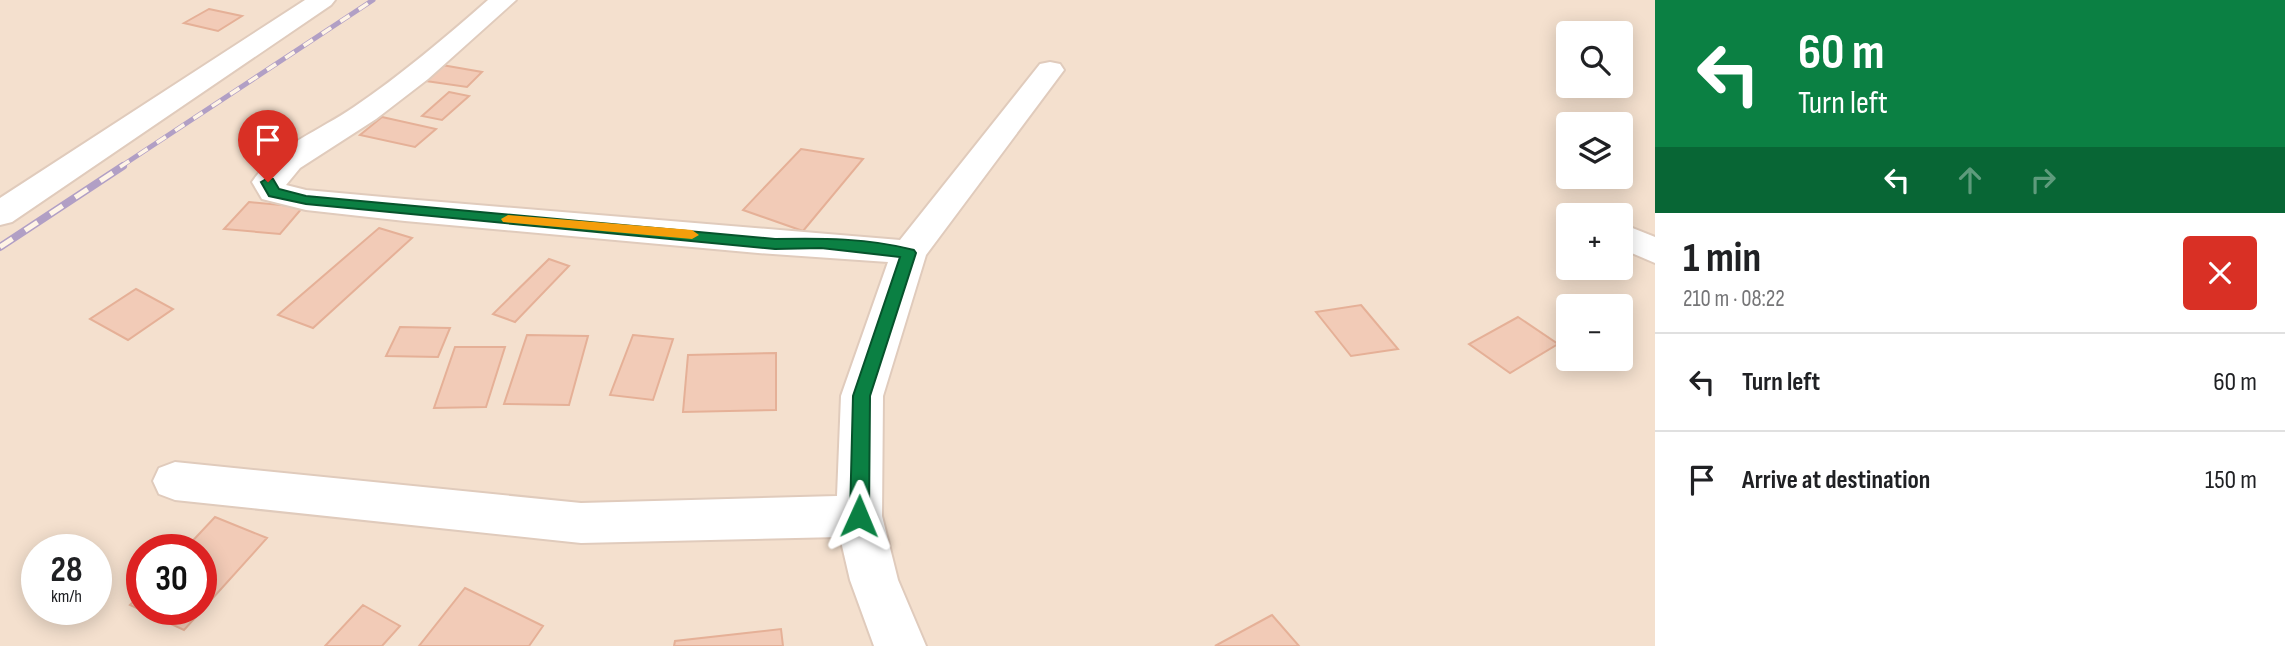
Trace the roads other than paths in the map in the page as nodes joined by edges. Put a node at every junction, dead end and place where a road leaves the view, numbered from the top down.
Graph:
1 (322, 0) edge
2 (503, 0) edge
3 (1050, 70) dead end
4 (0, 214) edge
5 (1633, 240) edge
6 (1655, 251) edge
7 (909, 253) junction
8 (175, 481) dead end
9 (859, 516) junction
10 (900, 646) edge

1 - 4 street
2 - 7 street
3 - 7 street
5 - 6 street
7 - 9 street
8 - 9 street
9 - 10 street

